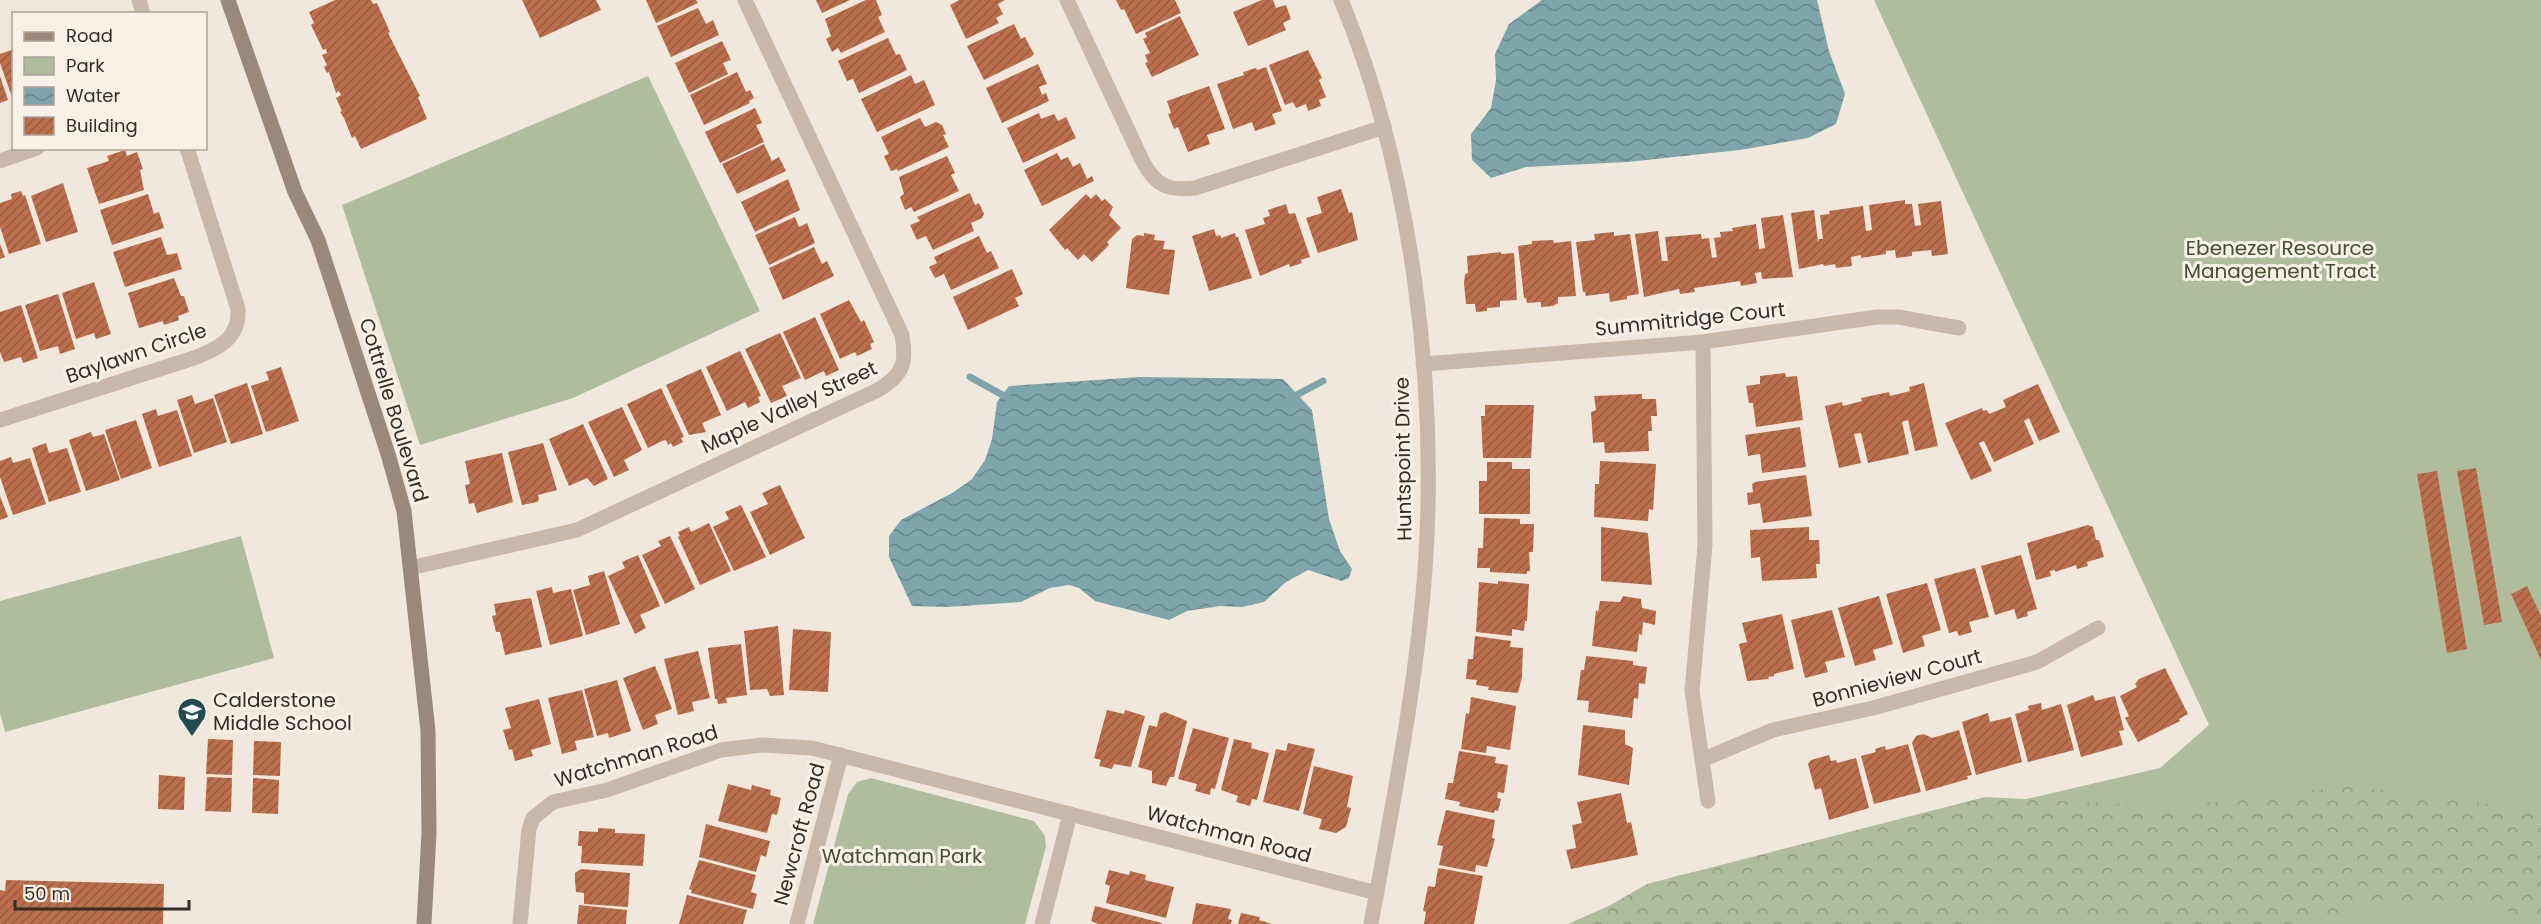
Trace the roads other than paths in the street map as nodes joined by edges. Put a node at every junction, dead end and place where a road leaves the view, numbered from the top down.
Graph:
1 (228, 0) edge
2 (745, 0) edge
3 (1067, 0) edge
4 (1341, 0) edge
5 (1384, 127) junction
6 (31, 150) edge
7 (188, 150) edge
8 (0, 161) edge
9 (1959, 328) dead end
10 (1702, 342) junction
11 (1424, 364) junction
12 (0, 420) edge
13 (410, 568) junction
14 (2098, 628) dead end
15 (841, 755) junction
16 (1702, 760) junction
17 (1708, 801) dead end
18 (1070, 814) junction
19 (1377, 893) junction
20 (424, 924) edge
21 (520, 924) edge
22 (797, 924) edge
23 (1042, 924) edge
24 (1371, 924) edge

1 - 13 main road, Cottrelle Boulevard
2 - 13 street, Maple Valley Street
3 - 5 street
4 - 5 street, Huntspoint Drive
5 - 11 street, Huntspoint Drive
6 - 8 street
7 - 12 street, Baylawn Circle
9 - 10 street, Summitridge Court
10 - 11 street, Summitridge Court
10 - 16 street
11 - 19 street, Huntspoint Drive
13 - 20 main road, Cottrelle Boulevard
14 - 16 street, Bonnieview Court
15 - 18 street, Watchman Road
15 - 21 street, Watchman Road
15 - 22 street, Newcroft Road
16 - 17 street
18 - 19 street, Watchman Road
18 - 23 street
19 - 24 street, Huntspoint Drive

